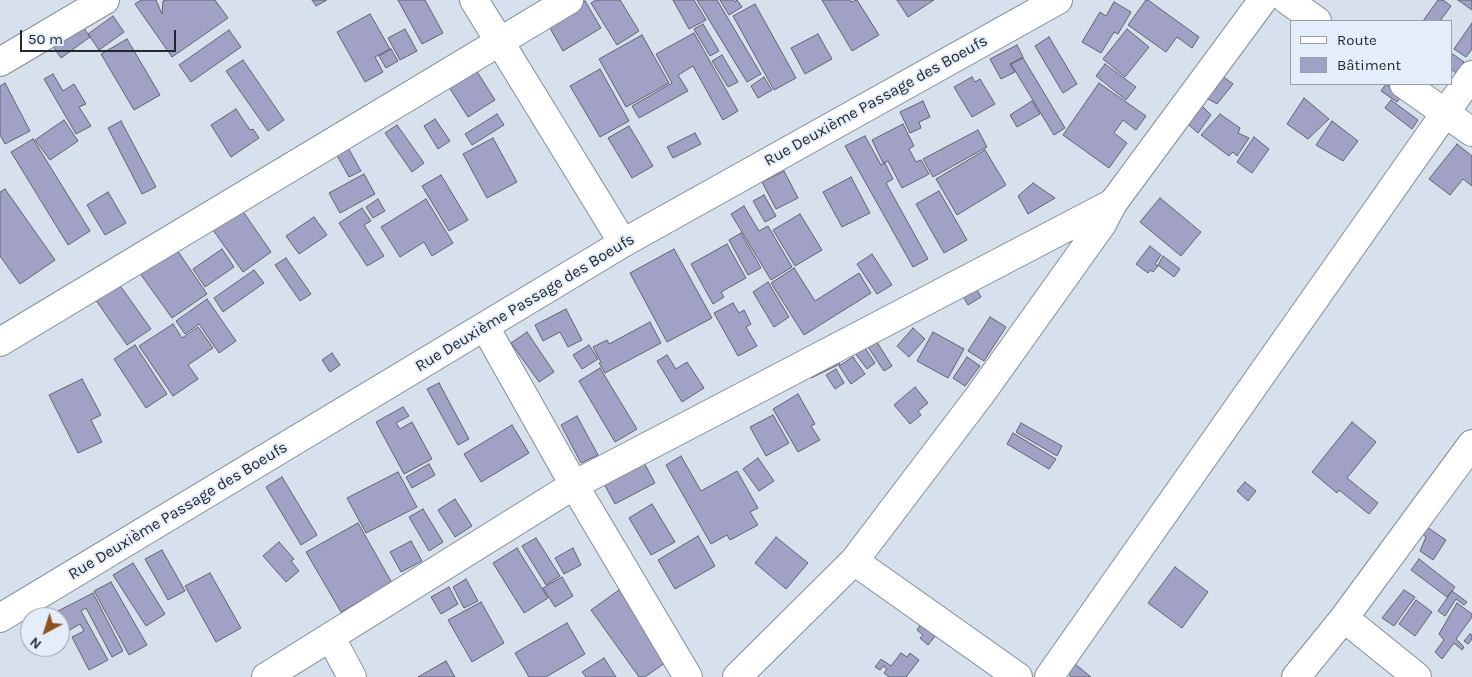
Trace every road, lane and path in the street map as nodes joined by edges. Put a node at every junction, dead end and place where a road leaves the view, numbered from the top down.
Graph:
1 (105, 0) edge
2 (474, 0) edge
3 (568, 0) edge
4 (1058, 0) edge
5 (1263, 0) edge
6 (1287, 0) edge
7 (1316, 20) edge
8 (500, 42) junction
9 (0, 62) edge
10 (1472, 76) edge
11 (1405, 85) edge
12 (1445, 113) junction
13 (1472, 132) edge
14 (1113, 203) junction
15 (623, 243) junction
16 (485, 327) junction
17 (0, 342) edge
18 (1472, 444) edge
19 (574, 485) junction
20 (854, 561) junction
21 (0, 618) edge
22 (1344, 618) junction
23 (331, 638) junction
24 (266, 677) edge
25 (352, 677) edge
26 (688, 677) edge
27 (738, 677) edge
28 (1018, 677) edge
29 (1049, 677) edge
30 (1296, 677) edge
31 (1417, 677) edge

1 - 9 street
2 - 8 street
3 - 8 street
4 - 15 street, Rue Deuxième Passage des Boeufs
5 - 14 street
6 - 7 street
8 - 15 street
8 - 17 street
10 - 12 street
11 - 12 street
12 - 13 street
12 - 29 street
14 - 19 street
14 - 20 street
15 - 16 street, Rue Deuxième Passage des Boeufs
16 - 19 street
16 - 21 street, Rue Deuxième Passage des Boeufs
18 - 22 street
19 - 23 street
19 - 26 street
20 - 27 street
20 - 28 street
22 - 30 street
22 - 31 street
23 - 24 street
23 - 25 street

